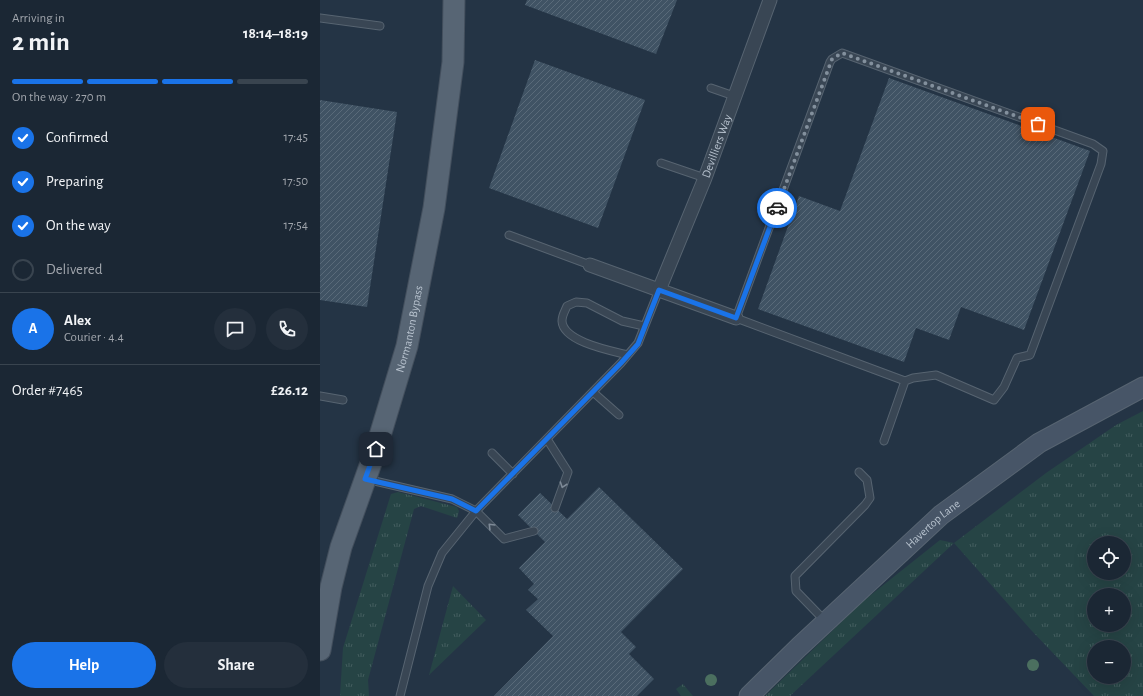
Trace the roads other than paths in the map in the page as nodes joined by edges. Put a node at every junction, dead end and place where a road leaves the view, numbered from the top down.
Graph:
1 (454, 0) edge
2 (770, 0) edge
3 (320, 18) edge
4 (380, 26) dead end
5 (711, 88) dead end
6 (734, 96) junction
7 (661, 163) dead end
8 (704, 178) junction
9 (509, 235) dead end
10 (590, 265) joint
11 (659, 290) junction
12 (736, 318) junction
13 (644, 326) junction
14 (628, 355) junction
15 (905, 381) junction
16 (1143, 387) edge
17 (593, 392) junction
18 (320, 396) edge
19 (343, 400) dead end
20 (619, 415) dead end
21 (547, 439) junction
22 (884, 441) dead end
23 (492, 452) dead end
24 (859, 472) dead end
25 (513, 474) junction
26 (365, 479) junction
27 (555, 508) dead end
28 (476, 511) junction
29 (534, 531) dead end
30 (826, 622) junction
31 (320, 650) edge
32 (400, 696) edge
33 (749, 696) edge

1 - 26 main road, Normanton Bypass
2 - 6 street, Devilliers Way
3 - 4 lane
5 - 6 lane
6 - 8 street, Devilliers Way
7 - 8 lane
8 - 11 street, Devilliers Way
9 - 10 lane
10 - 11 street
11 - 12 street
11 - 13 lane
12 - 15 lane
12 - 15 lane
13 - 14 lane
13 - 14 lane
14 - 17 lane
15 - 22 lane
16 - 30 main road, Havertop Lane
17 - 20 lane
17 - 21 lane
18 - 19 lane
21 - 25 lane
21 -> 27 lane
23 - 25 lane
24 - 30 lane
25 - 28 lane
26 - 28 lane
26 - 31 main road, Normanton Bypass
29 -> 28 lane
28 - 32 lane
30 - 33 main road, Havertop Lane

